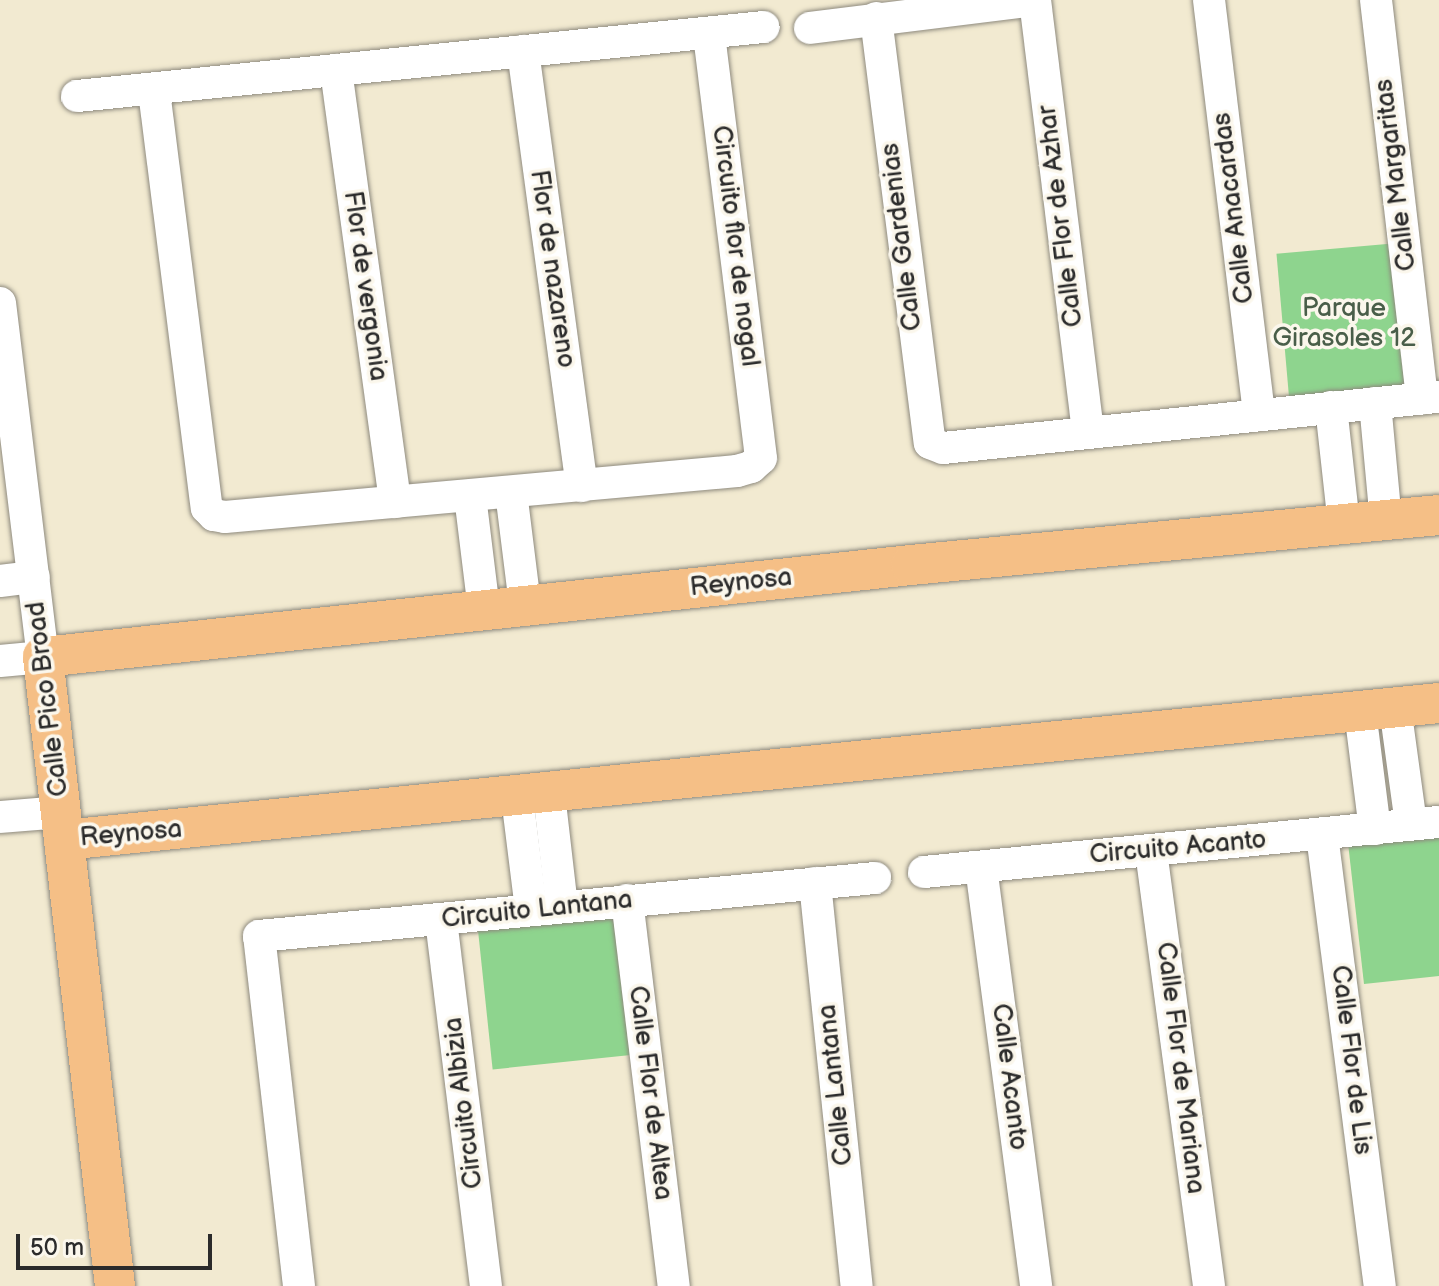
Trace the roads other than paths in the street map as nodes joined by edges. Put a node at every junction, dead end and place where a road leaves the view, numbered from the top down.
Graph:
1 (1034, 0) edge
2 (1209, 0) edge
3 (1376, 0) edge
4 (876, 18) junction
5 (764, 27) dead end
6 (810, 28) dead end
7 (709, 34) junction
8 (523, 51) junction
9 (336, 70) junction
10 (154, 91) junction
11 (77, 96) dead end
12 (0, 305) edge
13 (1430, 398) edge
14 (1375, 403) junction
15 (1331, 407) junction
16 (1259, 415) junction
17 (1088, 432) junction
18 (8, 434) edge
19 (582, 486) junction
20 (511, 492) junction
21 (470, 496) junction
22 (395, 502) junction
23 (1439, 515) edge
24 (1386, 521) junction
25 (1344, 525) junction
26 (34, 577) junction
27 (0, 581) edge
28 (525, 605) junction
29 (484, 610) junction
30 (43, 657) junction
31 (0, 661) edge
32 (1439, 703) edge
33 (1377, 709) junction
34 (533, 796) junction
35 (0, 817) edge
36 (1425, 823) edge
37 (63, 826) junction
38 (1375, 829) junction
39 (1322, 835) junction
40 (1151, 851) junction
41 (981, 867) junction
42 (924, 872) dead end
43 (875, 878) dead end
44 (815, 883) junction
45 (627, 900) junction
46 (546, 908) junction
47 (441, 920) junction
48 (115, 1286) edge
49 (299, 1286) edge
50 (486, 1286) edge
51 (674, 1286) edge
52 (857, 1286) edge
53 (1036, 1286) edge
54 (1209, 1286) edge
55 (1380, 1286) edge

1 - 4 street
1 - 17 street, Calle Flor de Azhar
2 - 16 street, Calle Anacardas
3 - 13 street, Calle Margaritas
4 - 6 street
4 - 17 street, Calle Gardenias
5 - 7 street
7 - 8 street
7 - 19 street, Circuito flor de nogal
8 - 9 street
8 - 19 street, Flor de nazareno
9 - 10 street
9 - 22 street, Flor de vergonia
10 - 11 street
10 - 22 street
12 - 18 street, Calle Pico Broad
13 - 14 street
14 - 15 street
14 - 24 street
15 - 16 street
15 - 25 street
16 - 17 street
18 - 26 street, Calle Pico Broad
19 - 20 street
20 - 21 street
20 - 28 street
21 - 22 street
21 - 29 street
23 - 24 main road, Reynosa
24 - 25 main road, Reynosa
25 - 28 main road, Reynosa
26 - 27 street
26 - 30 street, Calle Pico Broad
28 - 29 main road, Reynosa
29 - 30 main road, Reynosa
30 - 31 street
30 - 37 main road, Calle Pico Broad
32 - 33 main road, Reynosa
33 - 34 main road, Reynosa
33 - 36 street, Circuito Acanto
33 - 38 street
34 - 37 main road, Reynosa
34 - 46 street
35 - 37 street
36 - 38 street, Circuito Acanto
37 - 48 main road, Calle Pico Broad
38 - 39 street, Circuito Acanto
39 - 40 street, Circuito Acanto
39 - 55 street, Calle Flor de Lis
40 - 41 street, Circuito Acanto
40 - 54 street, Calle Flor de Mariana
41 - 42 street, Circuito Acanto
41 - 53 street, Calle Acanto
43 - 44 street, Circuito Lantana
44 - 45 street, Circuito Lantana
44 - 52 street, Calle Lantana
45 - 46 street, Circuito Lantana
45 - 51 street, Calle Flor de Altea
46 - 47 street, Circuito Lantana
47 - 49 street, Circuito Lantana
47 - 50 street, Circuito Albizia

